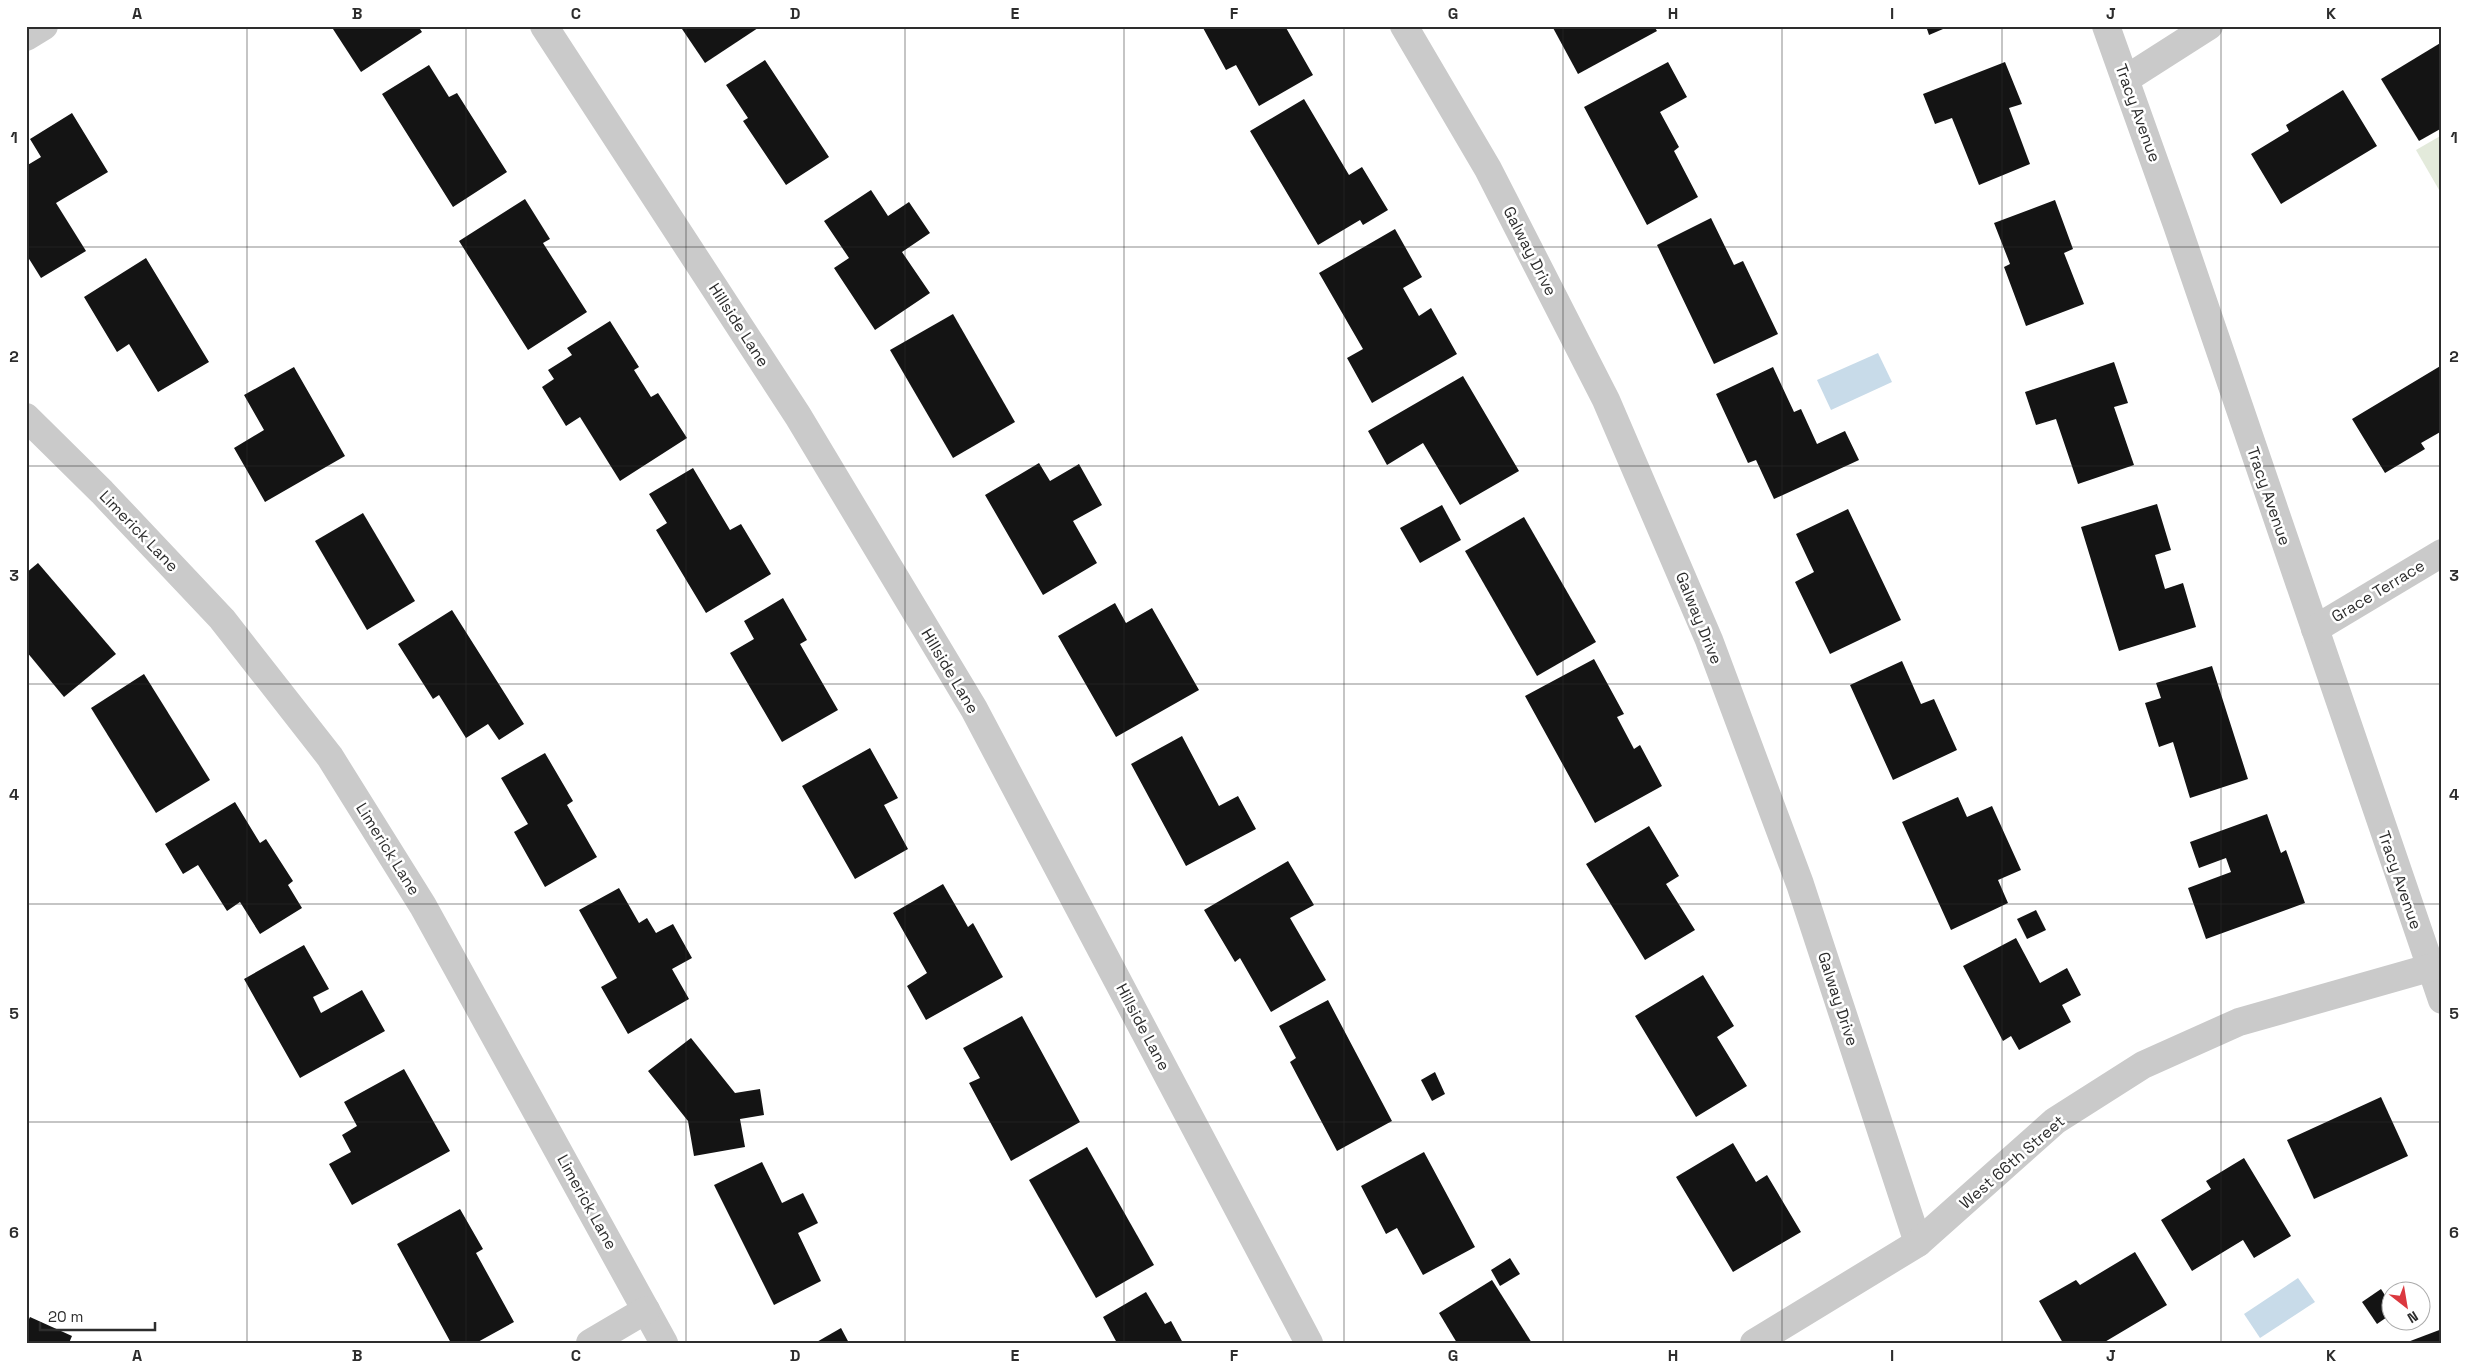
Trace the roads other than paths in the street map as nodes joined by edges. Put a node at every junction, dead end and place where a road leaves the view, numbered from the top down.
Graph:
1 (44, 26) edge
2 (544, 26) edge
3 (1404, 26) edge
4 (2106, 26) edge
5 (2209, 26) edge
6 (26, 37) edge
7 (2126, 79) junction
8 (26, 417) edge
9 (2442, 553) edge
10 (2315, 630) junction
11 (2429, 968) junction
12 (2442, 1000) edge
13 (1918, 1243) junction
14 (646, 1310) junction
15 (590, 1343) edge
16 (664, 1343) edge
17 (1309, 1343) edge
18 (1754, 1343) edge

1 - 6 street
2 - 17 street, Hillside Lane
3 - 13 street, Galway Drive
4 - 7 street, Tracy Avenue
5 - 7 street
7 - 10 street, Tracy Avenue
8 - 14 street, Limerick Lane
9 - 10 street, Grace Terrace
10 - 11 street, Tracy Avenue
11 - 12 street, Tracy Avenue
11 - 13 street, West 66th Street
13 - 18 street, West 66th Street
14 - 15 street
14 - 16 street, Limerick Lane

